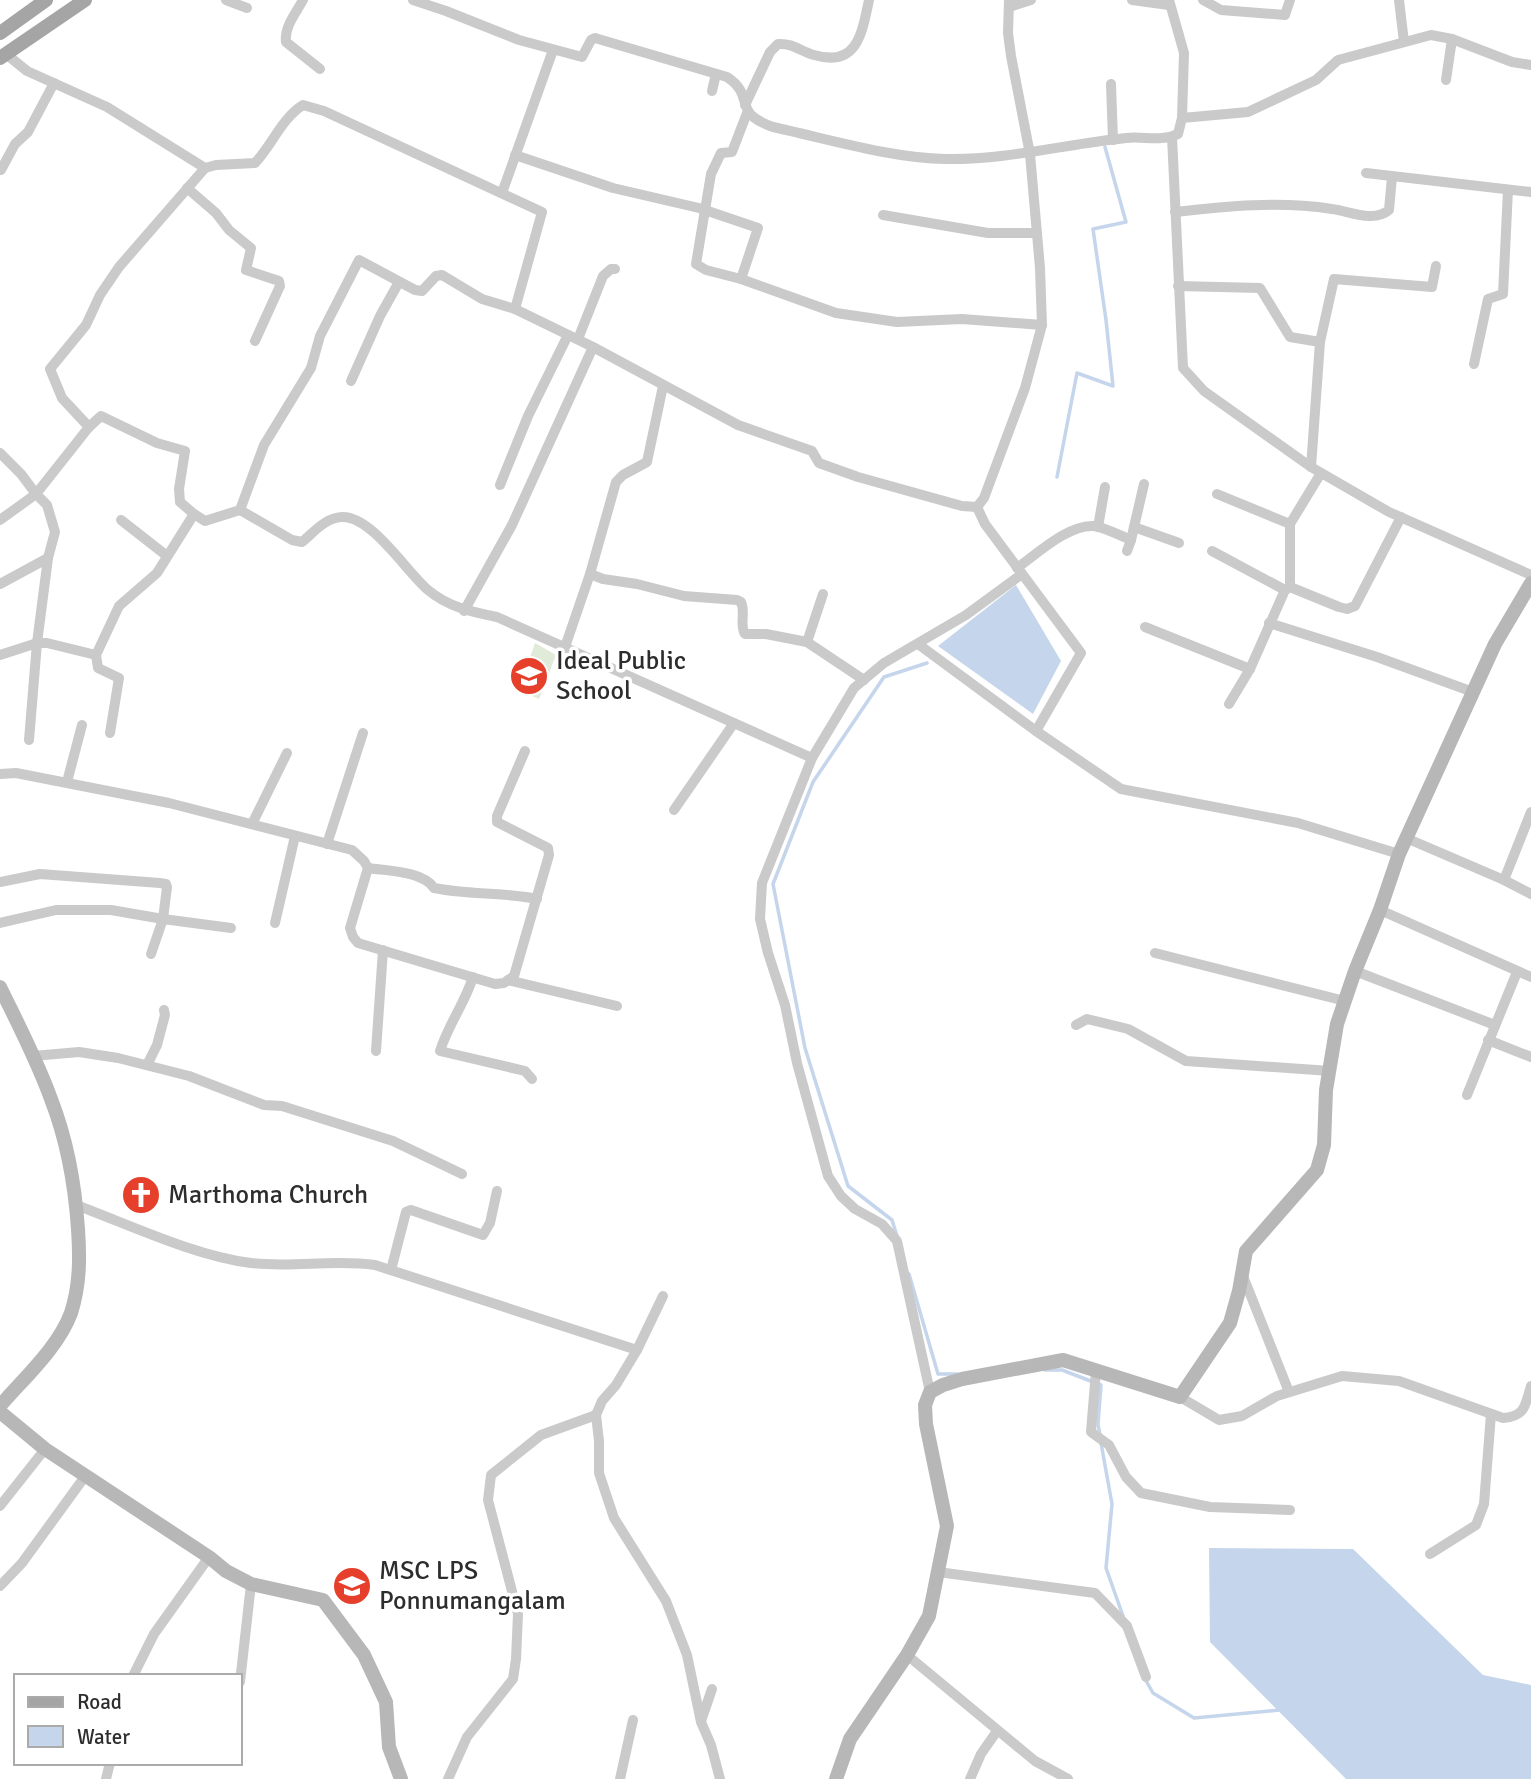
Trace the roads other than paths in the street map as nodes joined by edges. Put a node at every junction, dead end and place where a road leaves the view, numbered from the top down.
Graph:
1 (46, 0) edge
2 (85, 0) edge
3 (226, 0) edge
4 (303, 0) edge
5 (413, 0) edge
6 (869, 0) edge
7 (1031, 0) edge
8 (1132, 0) edge
9 (1203, 0) edge
10 (1290, 0) edge
11 (1399, 0) edge
12 (1009, 3) edge
13 (1169, 3) edge
14 (247, 8) dead end
15 (0, 33) edge
16 (1452, 39) junction
17 (1404, 42) junction
18 (553, 50) junction
19 (3, 56) edge
20 (1531, 65) edge
21 (320, 69) dead end
22 (716, 74) junction
23 (1446, 80) dead end
24 (54, 83) junction
25 (1111, 84) dead end
26 (712, 91) dead end
27 (746, 109) junction
28 (1182, 118) junction
29 (1172, 137) junction
30 (1113, 140) junction
31 (1030, 153) junction
32 (515, 155) junction
33 (205, 168) junction
34 (1, 170) edge
35 (1366, 173) dead end
36 (1392, 177) junction
37 (187, 188) junction
38 (1508, 190) junction
39 (1531, 192) edge
40 (502, 193) junction
41 (704, 209) junction
42 (1175, 212) junction
43 (883, 215) dead end
44 (1037, 233) junction
45 (1436, 266) dead end
46 (615, 268) dead end
47 (741, 279) junction
48 (400, 282) junction
49 (1178, 286) junction
50 (515, 309) junction
51 (1042, 326) junction
52 (568, 334) junction
53 (578, 340) junction
54 (255, 341) dead end
55 (1320, 342) junction
56 (593, 347) junction
57 (1474, 364) dead end
58 (351, 381) dead end
59 (663, 386) junction
60 (89, 427) junction
61 (0, 453) edge
62 (1311, 467) junction
63 (1321, 473) junction
64 (1144, 484) dead end
65 (500, 485) dead end
66 (1105, 487) dead end
67 (36, 494) junction
68 (1217, 494) dead end
69 (977, 508) junction
70 (240, 510) junction
71 (194, 514) junction
72 (1401, 517) junction
73 (0, 520) edge
74 (121, 520) dead end
75 (1290, 524) junction
76 (1098, 527) junction
77 (1133, 527) junction
78 (1131, 540) junction
79 (1179, 543) dead end
80 (1127, 551) dead end
81 (1212, 551) dead end
82 (167, 556) junction
83 (48, 558) junction
84 (1020, 571) junction
85 (590, 574) junction
86 (1531, 575) edge
87 (1531, 583) edge
88 (0, 584) edge
89 (1287, 588) junction
90 (823, 593) dead end
91 (1526, 604) edge
92 (464, 611) junction
93 (1269, 623) junction
94 (1145, 627) dead end
95 (807, 642) junction
96 (37, 643) junction
97 (918, 644) junction
98 (565, 647) junction
99 (0, 655) edge
100 (96, 655) junction
101 (1250, 669) junction
102 (864, 680) junction
103 (1473, 692) junction
104 (1230, 704) dead end
105 (734, 723) junction
106 (82, 725) dead end
107 (1036, 731) junction
108 (110, 733) dead end
109 (363, 733) dead end
110 (29, 740) dead end
111 (525, 751) dead end
112 (287, 753) dead end
113 (812, 758) junction
114 (0, 774) edge
115 (67, 782) junction
116 (674, 810) dead end
117 (1531, 813) edge
118 (251, 824) junction
119 (295, 836) junction
120 (1406, 838) junction
121 (327, 844) junction
122 (1399, 854) junction
123 (368, 868) junction
124 (1504, 880) junction
125 (0, 883) edge
126 (1531, 894) edge
127 (537, 899) junction
128 (1380, 910) junction
129 (163, 919) junction
130 (0, 923) edge
131 (275, 923) dead end
132 (231, 928) dead end
133 (383, 950) junction
134 (1155, 953) dead end
135 (151, 954) dead end
136 (1355, 971) junction
137 (1517, 972) junction
138 (473, 977) junction
139 (1531, 977) edge
140 (508, 980) junction
141 (0, 989) edge
142 (1345, 1001) junction
143 (617, 1006) dead end
144 (164, 1010) dead end
145 (1076, 1025) dead end
146 (1494, 1025) junction
147 (1488, 1040) junction
148 (376, 1051) dead end
149 (33, 1056) junction
150 (1531, 1057) edge
151 (147, 1065) junction
152 (1330, 1071) junction
153 (532, 1079) dead end
154 (1468, 1095) dead end
155 (462, 1174) dead end
156 (497, 1191) dead end
157 (76, 1205) junction
158 (391, 1270) junction
159 (1242, 1272) junction
160 (663, 1296) dead end
161 (637, 1350) junction
162 (1096, 1371) junction
163 (1531, 1386) edge
164 (930, 1392) junction
165 (1289, 1392) junction
166 (1180, 1397) junction
167 (0, 1406) edge
168 (0, 1412) edge
169 (1492, 1414) junction
170 (596, 1415) junction
171 (46, 1449) junction
172 (86, 1475) junction
173 (0, 1506) edge
174 (1290, 1510) dead end
175 (1430, 1554) dead end
176 (209, 1557) junction
177 (938, 1572) junction
178 (251, 1584) junction
179 (0, 1586) edge
180 (907, 1655) junction
181 (134, 1674) edge
182 (241, 1674) edge
183 (1146, 1677) dead end
184 (712, 1689) dead end
185 (633, 1720) dead end
186 (701, 1722) junction
187 (997, 1731) junction
188 (401, 1779) edge
189 (448, 1779) edge
190 (620, 1779) edge
191 (720, 1779) edge
192 (836, 1779) edge
193 (970, 1779) edge
194 (1068, 1779) edge

1 - 15 main road
2 - 19 main road
3 - 14 street
4 - 21 street
5 - 18 street
6 - 27 street
7 - 12 street
8 - 13 street
9 - 10 street
11 - 17 street
12 - 31 street
13 - 28 street
16 - 17 street
16 - 20 street
16 - 23 street
17 - 28 street
18 - 22 street
18 - 32 street
19 - 24 street
22 - 26 street
22 - 27 street
24 - 33 street
24 - 34 street
25 - 30 street
27 - 31 street
27 - 41 street
28 - 29 street
29 - 30 street
29 - 42 street
30 - 31 street
31 - 44 street
32 - 40 street
32 - 41 street
33 - 37 street
33 - 40 street
35 - 36 street
36 - 38 street
36 - 42 street
37 - 54 street
37 - 60 street
38 - 39 street
38 - 57 street
40 - 50 street
41 - 47 street
41 - 47 street
42 - 49 street
43 - 44 street
44 - 51 street
45 - 55 street
46 - 53 street
47 - 51 street
48 - 50 street
48 - 58 street
48 - 70 street
49 - 55 street
49 - 62 street
50 - 52 street
51 - 69 street
52 - 53 street
52 - 65 street
53 - 56 street
55 - 62 street
56 - 59 street
56 - 92 street
59 - 69 street
59 - 85 street
60 - 67 street
60 - 71 street
61 - 67 street
62 - 63 street
63 - 72 street
63 - 75 street
64 - 77 street
66 - 76 street
67 - 73 street
67 - 83 street
68 - 75 street
69 - 84 street
70 - 71 street
70 - 92 street
71 - 82 street
72 - 86 street
72 - 89 street
74 - 82 street
75 - 89 street
76 - 78 street
76 - 84 street
77 - 78 street
77 - 79 street
78 - 80 street
81 - 89 street
82 - 100 street
83 - 88 street
83 - 96 street
84 - 97 street
84 - 107 street
85 - 95 street
85 - 98 street
87 - 91 street
89 - 93 street
90 - 95 street
91 - 103 street
92 - 98 street
93 - 101 street
93 - 103 street
94 - 101 street
95 - 102 street
96 - 99 street
96 - 100 street
96 - 110 street
97 - 102 street
97 - 107 street
98 - 105 street
100 - 108 street
101 - 104 street
102 - 113 street
103 - 120 street
105 - 113 street
105 - 116 street
106 - 115 street
107 - 122 street
109 - 121 street
111 - 127 street
112 - 118 street
113 - 164 street
114 - 115 street
115 - 118 street
117 - 124 street
118 - 119 street
119 - 121 street
119 - 131 street
120 - 122 street
120 - 124 street
121 - 123 street
122 - 128 street
123 - 127 street
123 - 133 street
124 - 126 street
125 - 129 street
127 - 140 street
128 - 136 street
128 - 137 street
129 - 130 street
129 - 132 street
129 - 135 street
133 - 138 street
133 - 148 street
134 - 142 street
136 - 142 street
136 - 146 street
137 - 139 street
137 - 146 street
138 - 140 street
138 - 153 street
140 - 143 street
141 - 149 street
142 - 152 street
144 - 151 street
145 - 152 street
146 - 147 street
147 - 150 street
147 - 154 street
149 - 151 street
149 - 157 street
151 - 155 street
152 - 159 street
156 - 158 street
157 - 158 street
157 - 167 street
158 - 161 street
159 - 165 street
159 - 166 street
160 - 161 street
161 - 170 street
162 - 164 street
162 - 166 street
162 - 174 street
163 - 169 street
164 - 177 street
165 - 166 street
165 - 169 street
168 - 171 street
169 - 175 street
170 - 186 street
170 - 189 street
171 - 172 street
171 - 173 street
172 - 176 street
172 - 179 street
176 - 178 street
176 - 181 street
177 - 180 street
177 - 183 street
178 - 182 street
178 - 188 street
180 - 187 street
180 - 192 street
184 - 186 street
185 - 190 street
186 - 191 street
187 - 193 street
187 - 194 street

